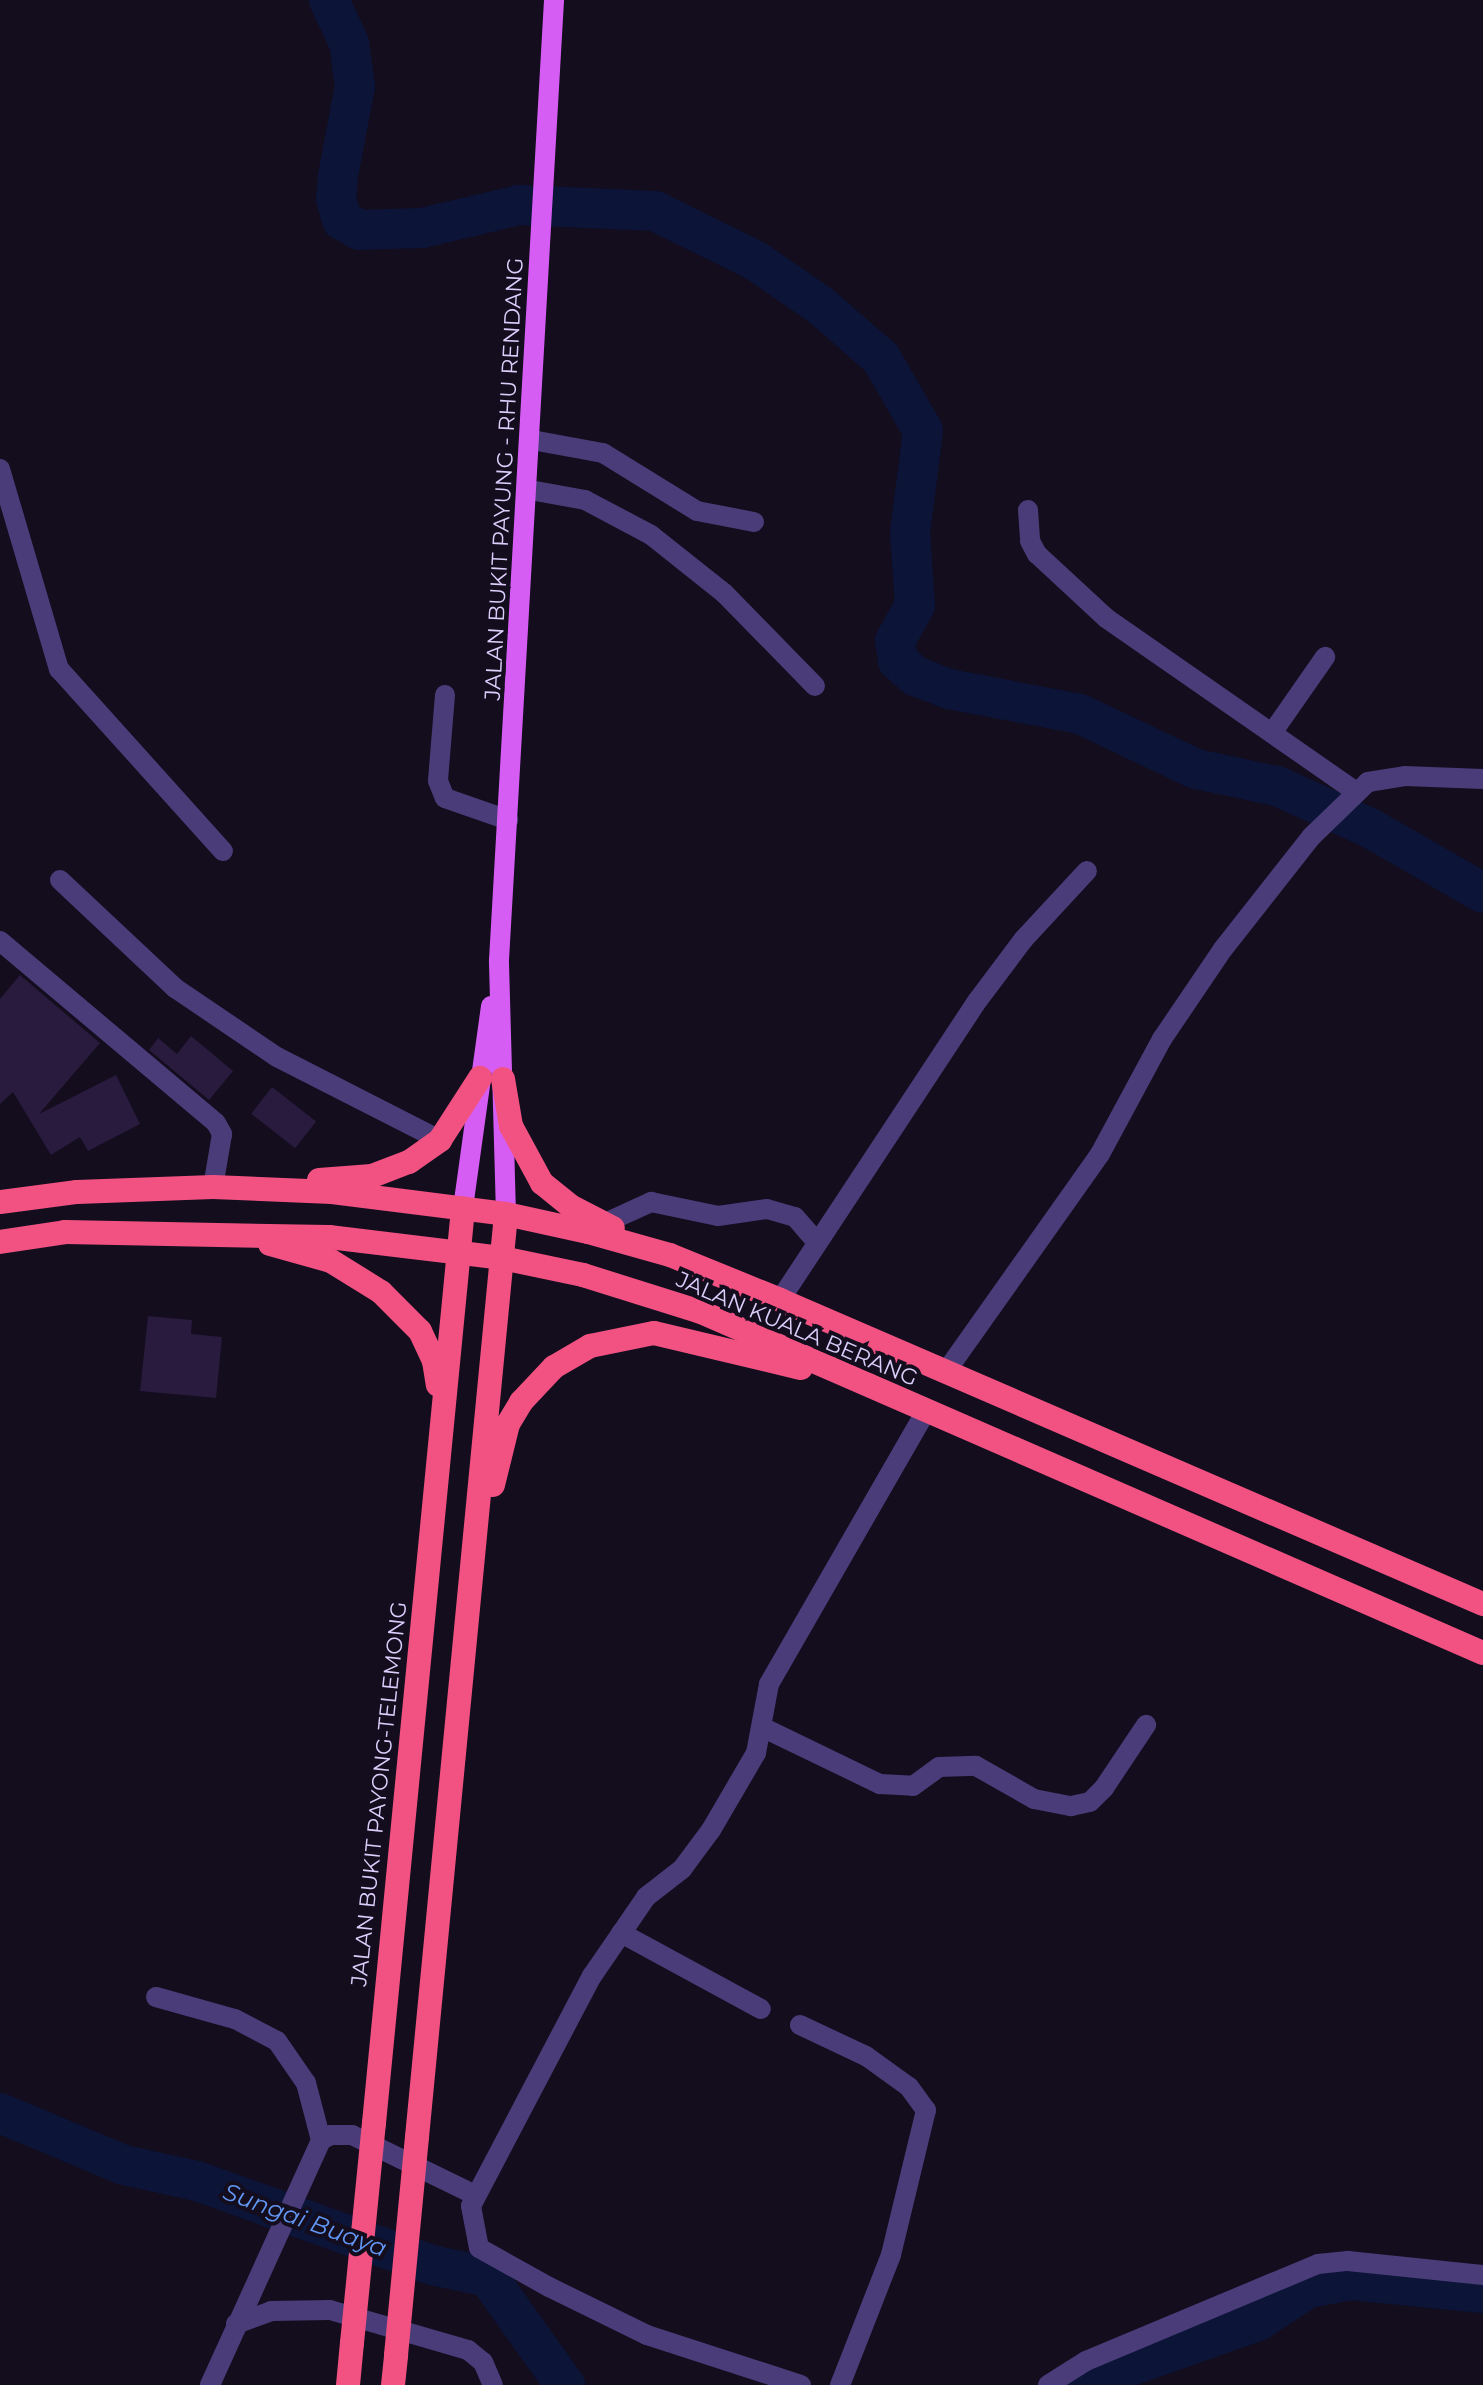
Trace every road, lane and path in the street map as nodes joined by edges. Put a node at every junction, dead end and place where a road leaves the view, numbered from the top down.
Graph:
1 (554, 0) edge
2 (532, 440) junction
3 (0, 469) edge
4 (530, 490) junction
5 (1028, 510) dead end
6 (754, 522) dead end
7 (1325, 657) dead end
8 (815, 686) dead end
9 (445, 695) dead end
10 (1272, 733) junction
11 (1483, 779) edge
12 (1349, 796) junction
13 (508, 820) junction
14 (223, 851) dead end
15 (1087, 871) dead end
16 (60, 880) dead end
17 (0, 941) edge
18 (491, 1078) junction
19 (440, 1140) junction
20 (213, 1187) junction
21 (0, 1202) edge
22 (463, 1208) junction
23 (506, 1214) junction
24 (605, 1223) junction
25 (211, 1232) junction
26 (816, 1241) junction
27 (0, 1242) edge
28 (458, 1252) junction
29 (670, 1255) junction
30 (502, 1258) junction
31 (780, 1300) junction
32 (945, 1373) junction
33 (877, 1388) junction
34 (926, 1411) junction
35 (442, 1415) junction
36 (1483, 1604) edge
37 (1483, 1653) edge
38 (462, 1672) junction
39 (1146, 1725) dead end
40 (764, 1728) junction
41 (621, 1933) junction
42 (156, 1997) dead end
43 (761, 2009) dead end
44 (800, 2025) dead end
45 (321, 2140) junction
46 (475, 2195) junction
47 (1483, 2275) edge
48 (236, 2324) junction
49 (210, 2385) edge
50 (348, 2385) edge
51 (393, 2385) edge
52 (493, 2385) edge
53 (801, 2385) edge
54 (840, 2385) edge
55 (1048, 2385) edge

1 - 2 main road, JALAN BUKIT PAYUNG - RHU RENDANG
2 - 4 main road, JALAN BUKIT PAYUNG - RHU RENDANG
2 - 6 street
3 - 14 street
4 - 8 street
4 - 13 main road, JALAN BUKIT PAYUNG - RHU RENDANG
5 - 10 street
7 - 10 street
9 - 13 street
10 - 12 street
11 - 12 street
12 - 32 street
13 - 18 main road, JALAN BUKIT PAYUNG - RHU RENDANG
15 - 26 street
16 - 19 street
17 - 20 street
18 - 19 highway
18 - 22 main road
18 - 23 main road
18 - 24 highway
19 - 20 highway
20 - 21 highway, JALAN KUALA BERANG
20 - 22 highway, JALAN KUALA BERANG
22 - 23 highway, JALAN KUALA BERANG
22 - 28 highway, JALAN BUKIT PAYONG-TELEMONG
23 - 29 highway, JALAN KUALA BERANG
23 - 30 highway
24 - 26 street
24 - 29 highway
25 - 27 highway, JALAN KUALA BERANG
25 - 28 highway, JALAN KUALA BERANG
25 - 35 highway
26 - 31 street
28 - 30 highway, JALAN KUALA BERANG
28 - 35 highway, JALAN BUKIT PAYONG-TELEMONG
29 - 31 highway, JALAN KUALA BERANG
30 - 33 highway, JALAN KUALA BERANG
30 - 38 highway
31 - 32 highway, JALAN KUALA BERANG
32 - 36 highway, JALAN KUALA BERANG
33 - 34 highway, JALAN KUALA BERANG
33 - 38 highway
34 - 37 highway, JALAN KUALA BERANG
34 - 40 street
35 - 50 highway, JALAN BUKIT PAYONG-TELEMONG, bridge
38 - 51 highway, bridge
39 - 40 street
40 - 41 street
41 - 43 street
41 - 46 street
42 - 45 street
44 - 54 street
45 - 46 street
45 - 48 street
46 - 53 street
47 - 55 street
48 - 49 street
48 - 52 street

